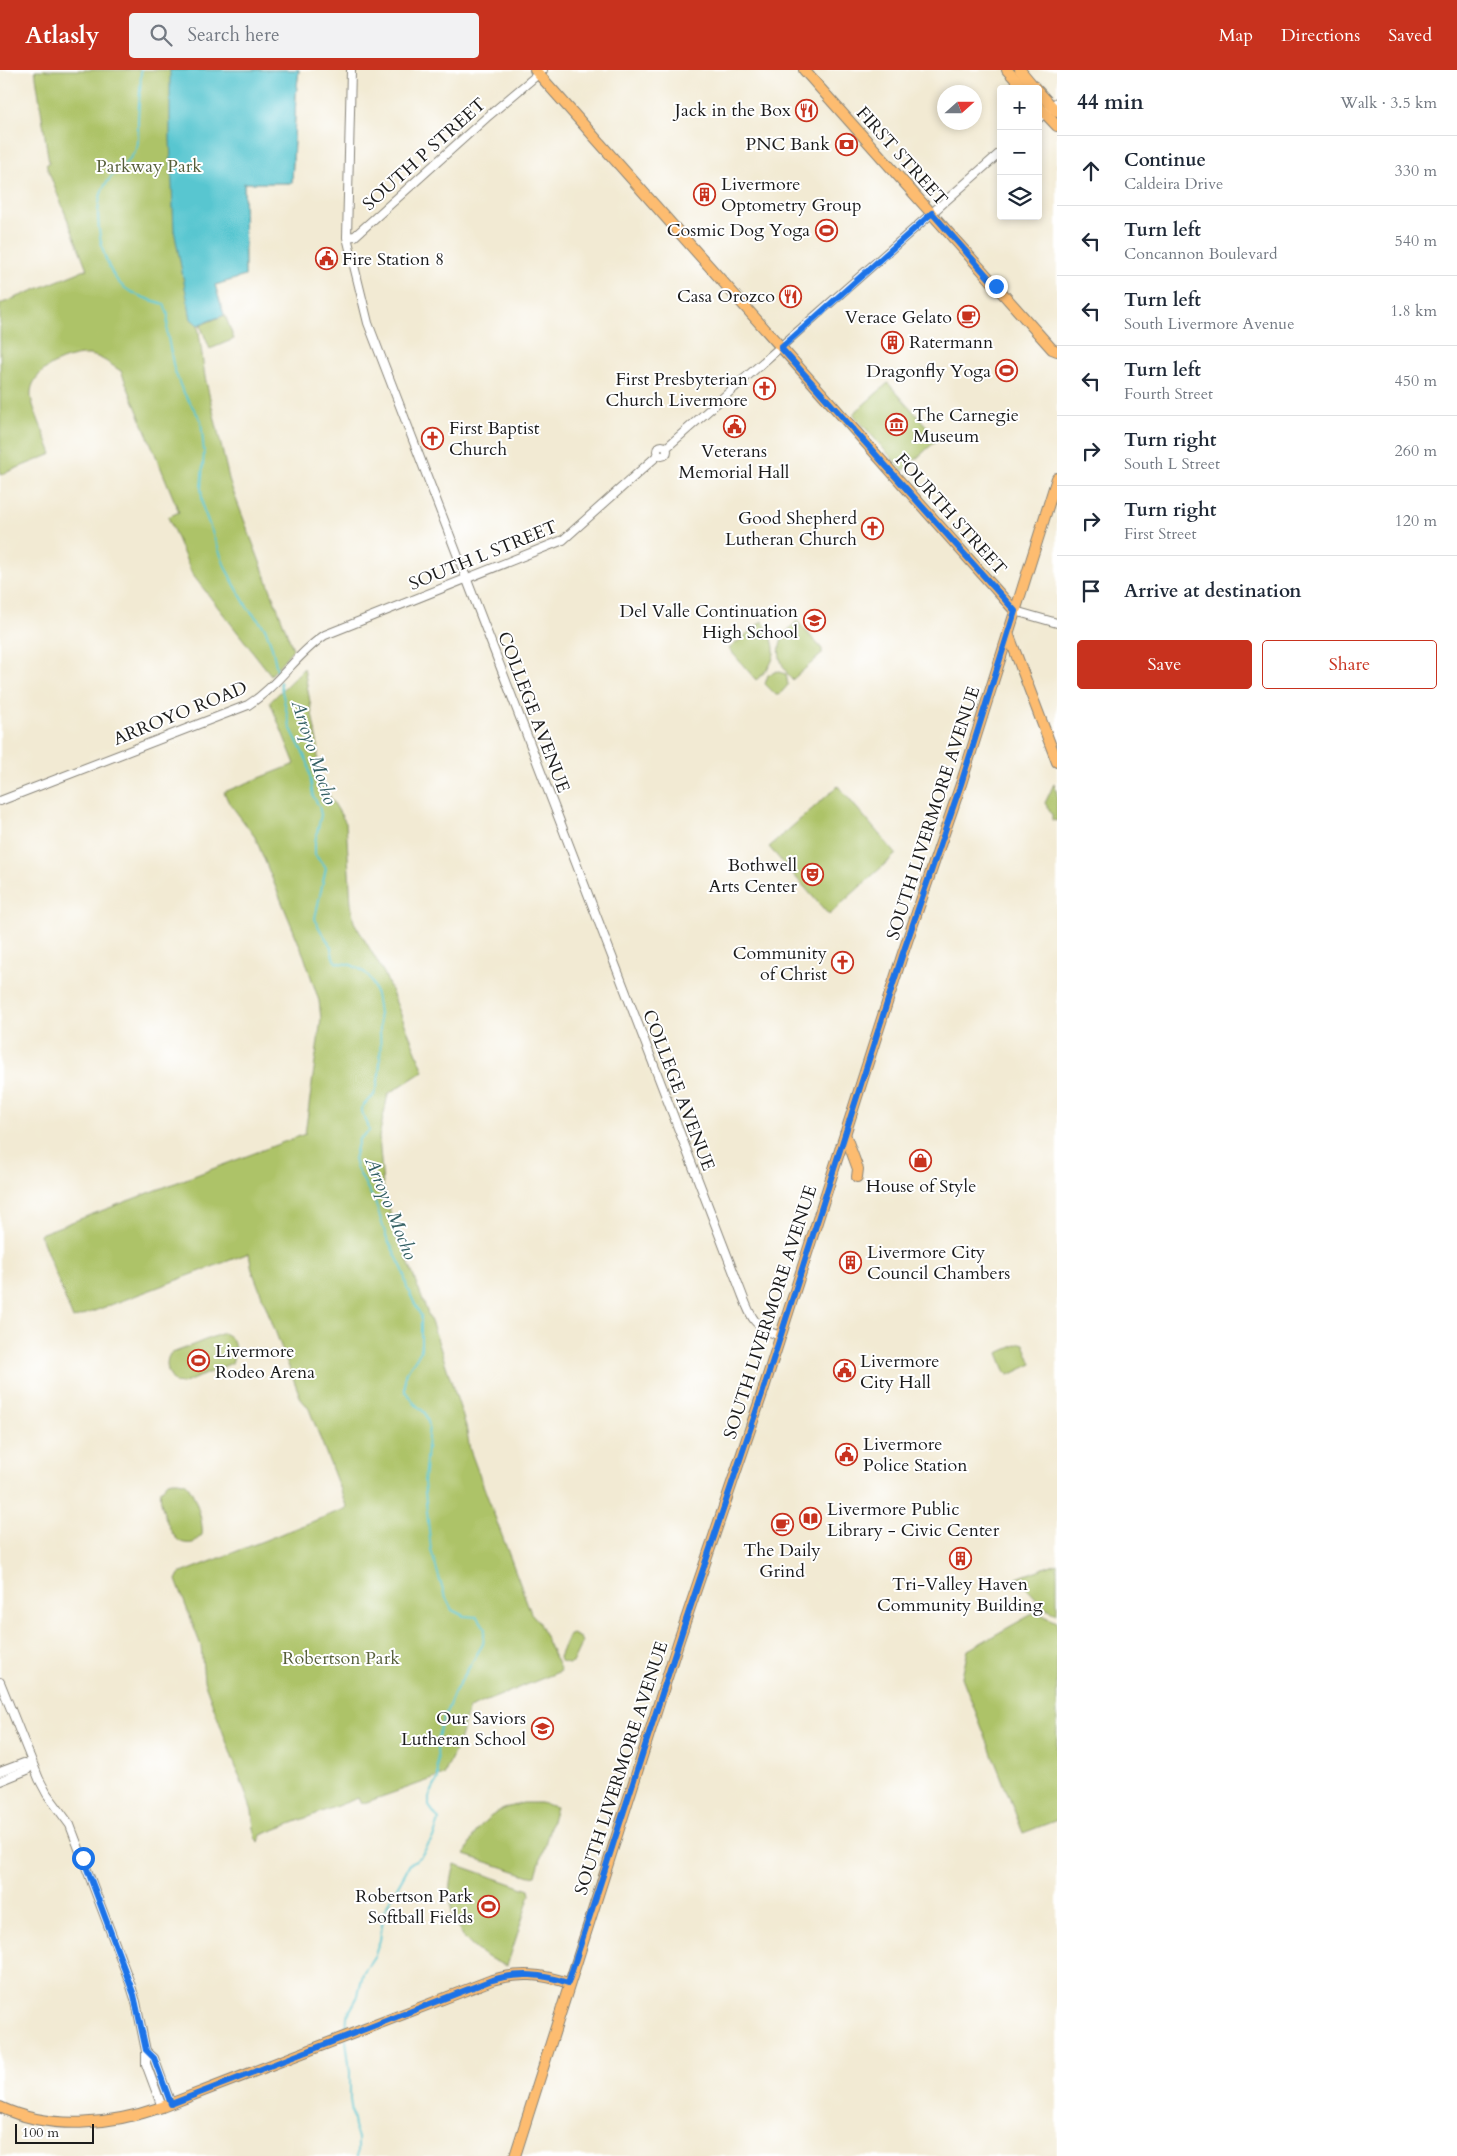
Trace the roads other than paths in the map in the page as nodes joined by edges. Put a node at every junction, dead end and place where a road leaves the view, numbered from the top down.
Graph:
1 (351, 70) edge
2 (804, 70) edge
3 (1007, 70) edge
4 (1020, 70) edge
5 (538, 71) edge
6 (1020, 85) edge
7 (1033, 85) edge
8 (1048, 110) edge
9 (1057, 126) edge
10 (997, 156) edge
11 (932, 213) junction
12 (347, 237) junction
13 (781, 348) junction
14 (1057, 351) edge
15 (1057, 478) edge
16 (467, 579) junction
17 (1015, 611) junction
18 (352, 623) joint
19 (1057, 623) edge
20 (1008, 633) junction
21 (1057, 762) edge
22 (0, 801) edge
23 (845, 1134) junction
24 (857, 1177) dead end
25 (780, 1336) junction
26 (0, 1682) edge
27 (32, 1764) junction
28 (0, 1772) edge
29 (0, 1781) edge
30 (568, 1983) junction
31 (167, 2105) junction
32 (0, 2107) edge
33 (515, 2156) edge

1 - 12 street, COLLEGE AVENUE
2 - 11 main road, FIRST STREET
3 - 6 main road
4 - 7 main road
5 - 12 street, SOUTH P STREET
5 - 13 main road, FOURTH STREET
8 - 9 main road
10 - 11 street
11 - 13 street
11 - 14 main road, FIRST STREET
12 - 16 street, COLLEGE AVENUE
13 - 16 street, SOUTH L STREET
13 - 17 main road, FOURTH STREET
15 - 17 main road, SOUTH LIVERMORE AVENUE
16 - 18 street, SOUTH L STREET
16 - 25 street, COLLEGE AVENUE
17 - 19 street
17 - 20 main road, SOUTH LIVERMORE AVENUE
18 - 22 street, ARROYO ROAD
20 - 21 main road
20 - 23 main road, SOUTH LIVERMORE AVENUE
23 - 24 main road
23 - 25 main road, SOUTH LIVERMORE AVENUE
25 - 30 main road, SOUTH LIVERMORE AVENUE
26 - 27 street
27 - 28 street
27 - 29 street
27 - 31 street
30 - 31 main road
30 - 33 main road, SOUTH LIVERMORE AVENUE
31 - 32 main road

